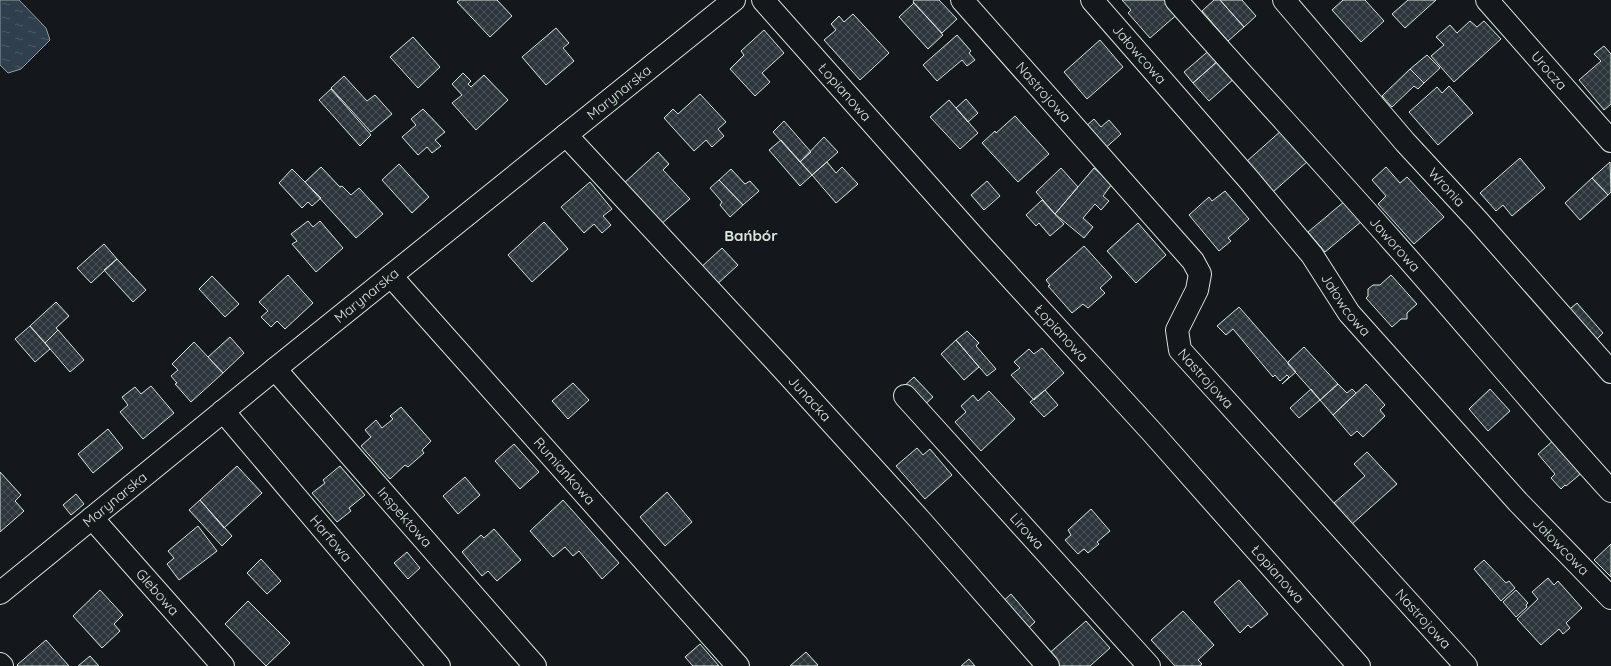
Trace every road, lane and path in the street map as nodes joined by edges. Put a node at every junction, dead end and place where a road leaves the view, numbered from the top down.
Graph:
1 (734, 0) edge
2 (763, 0) edge
3 (962, 0) edge
4 (1092, 0) edge
5 (1176, 0) edge
6 (1284, 0) edge
7 (1486, 0) edge
8 (566, 135) junction
9 (1611, 141) edge
10 (391, 276) junction
11 (275, 369) junction
12 (1611, 372) edge
13 (905, 396) dead end
14 (223, 411) junction
15 (1611, 491) edge
16 (92, 518) junction
17 (0, 593) edge
18 (1611, 598) edge
19 (0, 664) edge
20 (2, 666) edge
21 (223, 666) edge
22 (439, 666) edge
23 (535, 666) edge
24 (738, 666) edge
25 (1048, 666) edge
26 (1149, 666) edge
27 (1359, 666) edge
28 (1466, 666) edge

1 - 8 street, Marynarska
2 - 27 street, Łopianowa
3 - 28 street, Nastrojowa
4 - 18 street, Jałowcowa
5 - 15 street, Jaworowa
6 - 12 street, Wronia
7 - 9 street, Urocza
8 - 10 street, Marynarska
8 - 25 street, Junacka
10 - 11 street, Marynarska
10 - 24 street, Rumiankowa
11 - 14 street, Marynarska
11 - 23 street, Inspektowa
13 - 26 street, Lirowa
14 - 16 street, Marynarska
14 - 22 street, Harfowa
16 - 17 street, Marynarska
16 - 21 street, Glebowa
19 - 20 street

